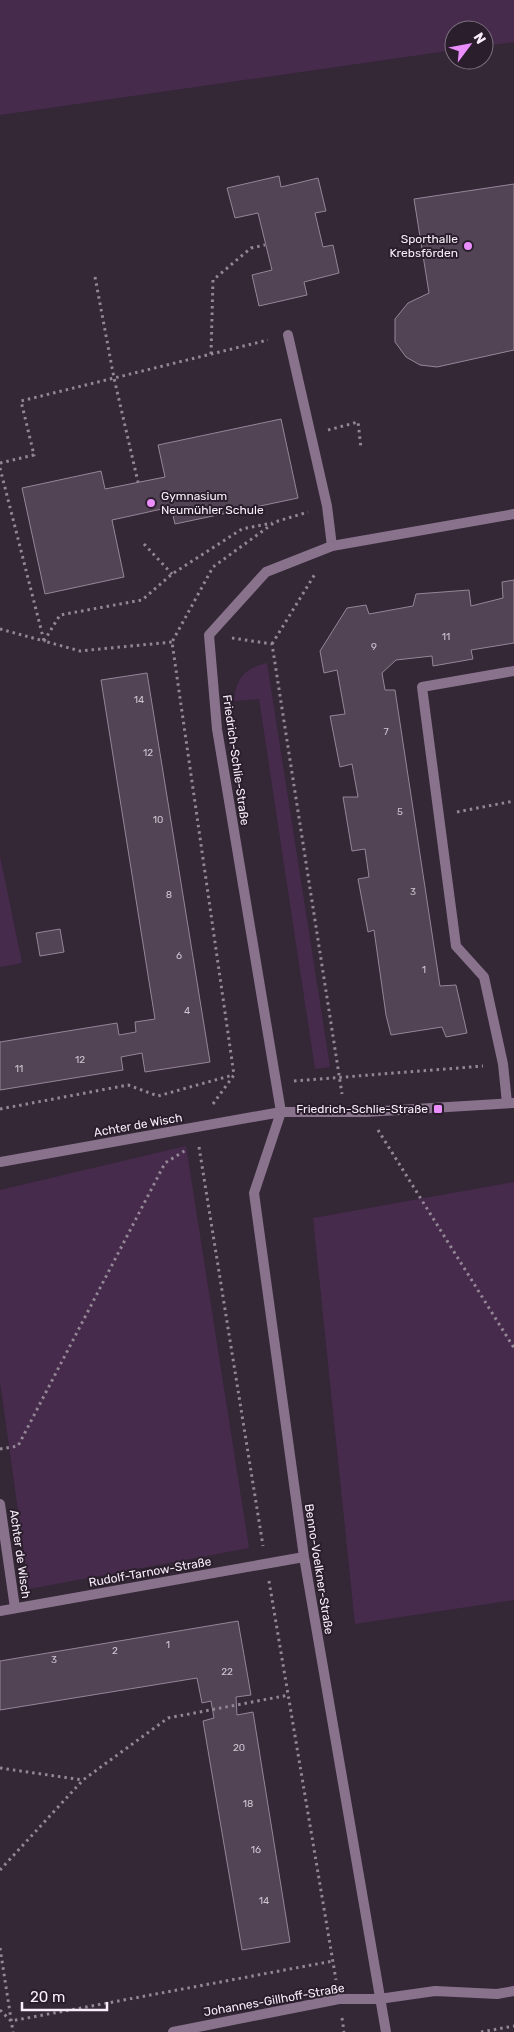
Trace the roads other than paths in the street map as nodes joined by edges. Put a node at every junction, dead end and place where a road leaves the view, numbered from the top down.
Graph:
1 (288, 335) road end
2 (514, 514) edge
3 (332, 546) junction
4 (514, 670) edge
5 (510, 1103) edge
6 (281, 1112) junction
7 (0, 1162) edge
8 (0, 1504) edge
9 (304, 1557) junction
10 (15, 1608) junction
11 (0, 1611) edge
12 (514, 1991) edge
13 (379, 1999) junction
14 (173, 2032) edge
15 (386, 2032) edge

1 - 3 street
2 - 3 street
3 - 6 street, Friedrich-Schlie-Straße
4 - 5 street
5 - 6 street
6 - 7 street, Achter de Wisch
6 - 9 street, Benno-Voelkner-Straße
8 - 10 street, Achter de Wisch
9 - 10 street, Rudolf-Tarnow-Straße
9 - 13 street, Benno-Voelkner-Straße
10 - 11 street, Rudolf-Tarnow-Straße
12 - 13 street, Johannes-Gillhoff-Straße
13 - 14 street, Johannes-Gillhoff-Straße
13 - 15 street, Benno-Voelkner-Straße

